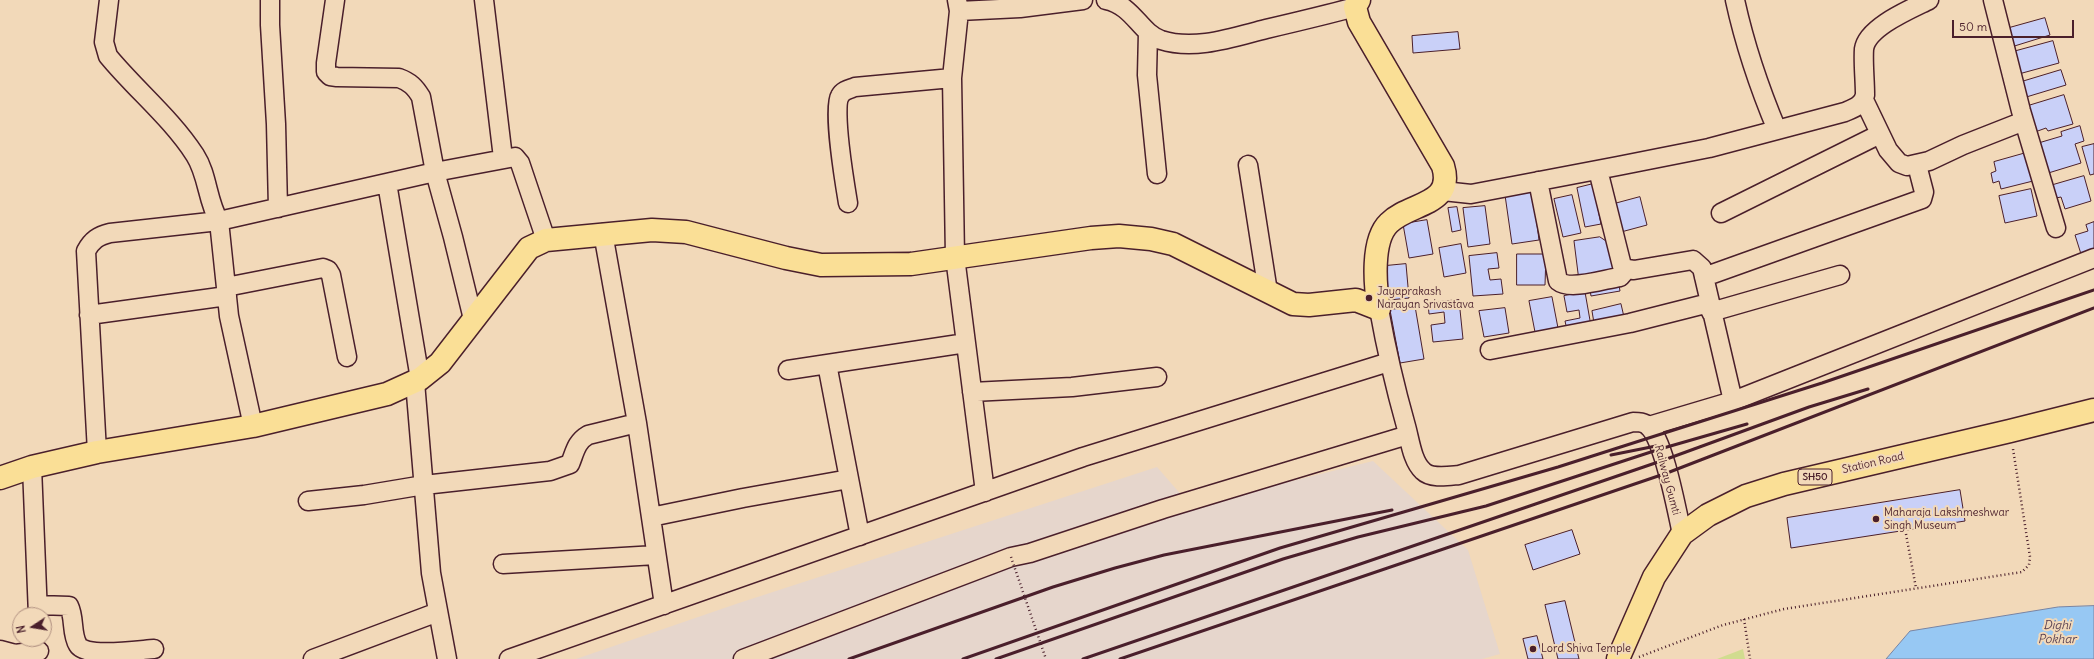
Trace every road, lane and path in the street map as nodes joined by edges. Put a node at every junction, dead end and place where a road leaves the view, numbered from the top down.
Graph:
1 (109, 0) edge
2 (270, 0) edge
3 (334, 0) edge
4 (484, 0) edge
5 (1083, 0) edge
6 (1106, 0) edge
7 (1735, 0) edge
8 (1929, 0) edge
9 (1993, 0) edge
10 (1357, 4) edge
11 (958, 6) edge
12 (1133, 8) edge
13 (1148, 32) junction
14 (952, 78) junction
15 (1864, 100) junction
16 (2024, 121) junction
17 (1777, 130) junction
18 (1880, 134) junction
19 (503, 158) junction
20 (1248, 164) dead end
21 (1917, 165) junction
22 (1598, 170) junction
23 (435, 172) junction
24 (1157, 174) dead end
25 (1538, 181) junction
26 (387, 183) junction
27 (1443, 191) junction
28 (848, 203) dead end
29 (278, 208) junction
30 (1721, 213) dead end
31 (219, 220) junction
32 (2056, 228) dead end
33 (603, 233) junction
34 (546, 240) junction
35 (955, 257) junction
36 (2094, 258) edge
37 (1626, 269) junction
38 (1840, 276) dead end
39 (1704, 277) junction
40 (1375, 284) junction
41 (226, 292) junction
42 (1268, 292) junction
43 (1356, 300) junction
44 (1710, 308) junction
45 (1379, 309) junction
46 (89, 315) junction
47 (473, 319) junction
48 (966, 343) junction
49 (1490, 350) dead end
50 (347, 357) dead end
51 (1389, 362) junction
52 (828, 364) junction
53 (788, 370) dead end
54 (1157, 377) dead end
55 (418, 380) junction
56 (972, 392) junction
57 (1733, 401) junction
58 (2094, 410) edge
59 (637, 423) junction
60 (253, 426) junction
61 (1649, 426) junction
62 (2010, 431) junction
63 (1408, 435) junction
64 (96, 452) junction
65 (32, 467) junction
66 (0, 478) edge
67 (850, 479) junction
68 (424, 485) junction
69 (985, 492) junction
70 (308, 501) dead end
71 (651, 517) junction
72 (1682, 534) junction
73 (1906, 534) dead end
74 (860, 536) junction
75 (656, 554) junction
76 (1011, 557) junction
77 (503, 564) dead end
78 (1916, 588) junction
79 (664, 605) junction
80 (38, 607) edge
81 (52, 608) edge
82 (438, 612) junction
83 (1744, 619) junction
84 (154, 649) dead end
85 (0, 650) edge
86 (39, 650) edge
87 (313, 659) edge
88 (447, 659) edge
89 (509, 659) edge
90 (743, 659) edge
91 (1046, 659) edge
92 (1618, 659) edge
93 (1635, 659) edge
94 (1750, 659) edge

1 - 31 street
2 - 29 street
3 - 23 street
4 - 19 street
5 - 11 street
6 - 12 street
7 - 17 street
8 - 15 street
9 - 16 street
10 - 13 street
10 - 27 main road
11 - 14 street
12 - 13 street
13 - 24 street
14 - 28 street
14 - 35 street
15 - 17 street
15 - 18 street
16 - 21 street
16 - 32 street
17 - 22 street
18 - 21 street
18 - 30 street
19 - 23 street
19 - 34 street
20 - 42 street
21 - 39 street
22 - 25 street
22 - 37 street
23 - 26 street
23 - 47 street
25 - 27 street
25 - 37 street
26 - 29 street
26 - 55 street
27 - 40 main road
29 - 31 street
31 - 41 street
31 - 46 street
33 - 34 main road
33 - 35 main road
33 - 59 street
34 - 47 main road
35 - 42 main road
35 - 48 street
36 - 57 street
37 - 39 street
38 - 44 street
39 - 44 street
40 - 43 main road
40 - 45 main road
41 - 46 street
41 - 50 street
41 - 60 street
42 - 43 main road
43 - 45 main road
44 - 49 street
44 - 57 street
45 - 51 street
46 - 64 street
47 - 55 main road
48 - 52 street
48 - 56 street
51 - 63 street
51 - 69 street
52 - 53 street
52 - 67 street
54 - 56 street
55 - 60 main road
55 - 68 street
56 - 69 street
57 - 61 street
58 - 62 main road, Station Road / SH50
59 - 68 street
59 - 71 street
60 - 64 main road
61 - 63 street
61 - 72 street, Railway Gumti
62 - 72 main road, Station Road / SH50
62 - 78 path
63 - 76 street
64 - 65 main road
65 - 66 main road
65 - 80 street
67 - 71 street
67 - 74 street
68 - 70 street
68 - 82 street
69 - 74 street
71 - 75 street
72 - 92 main road, Station Road / SH50
73 - 78 path
74 - 79 street
75 - 77 street
75 - 79 street
76 - 90 street
76 - 91 path, bridge
78 - 83 path
79 - 89 street
81 - 84 street
82 - 87 street
82 - 88 street
83 - 93 path
83 - 94 path
85 - 86 street

